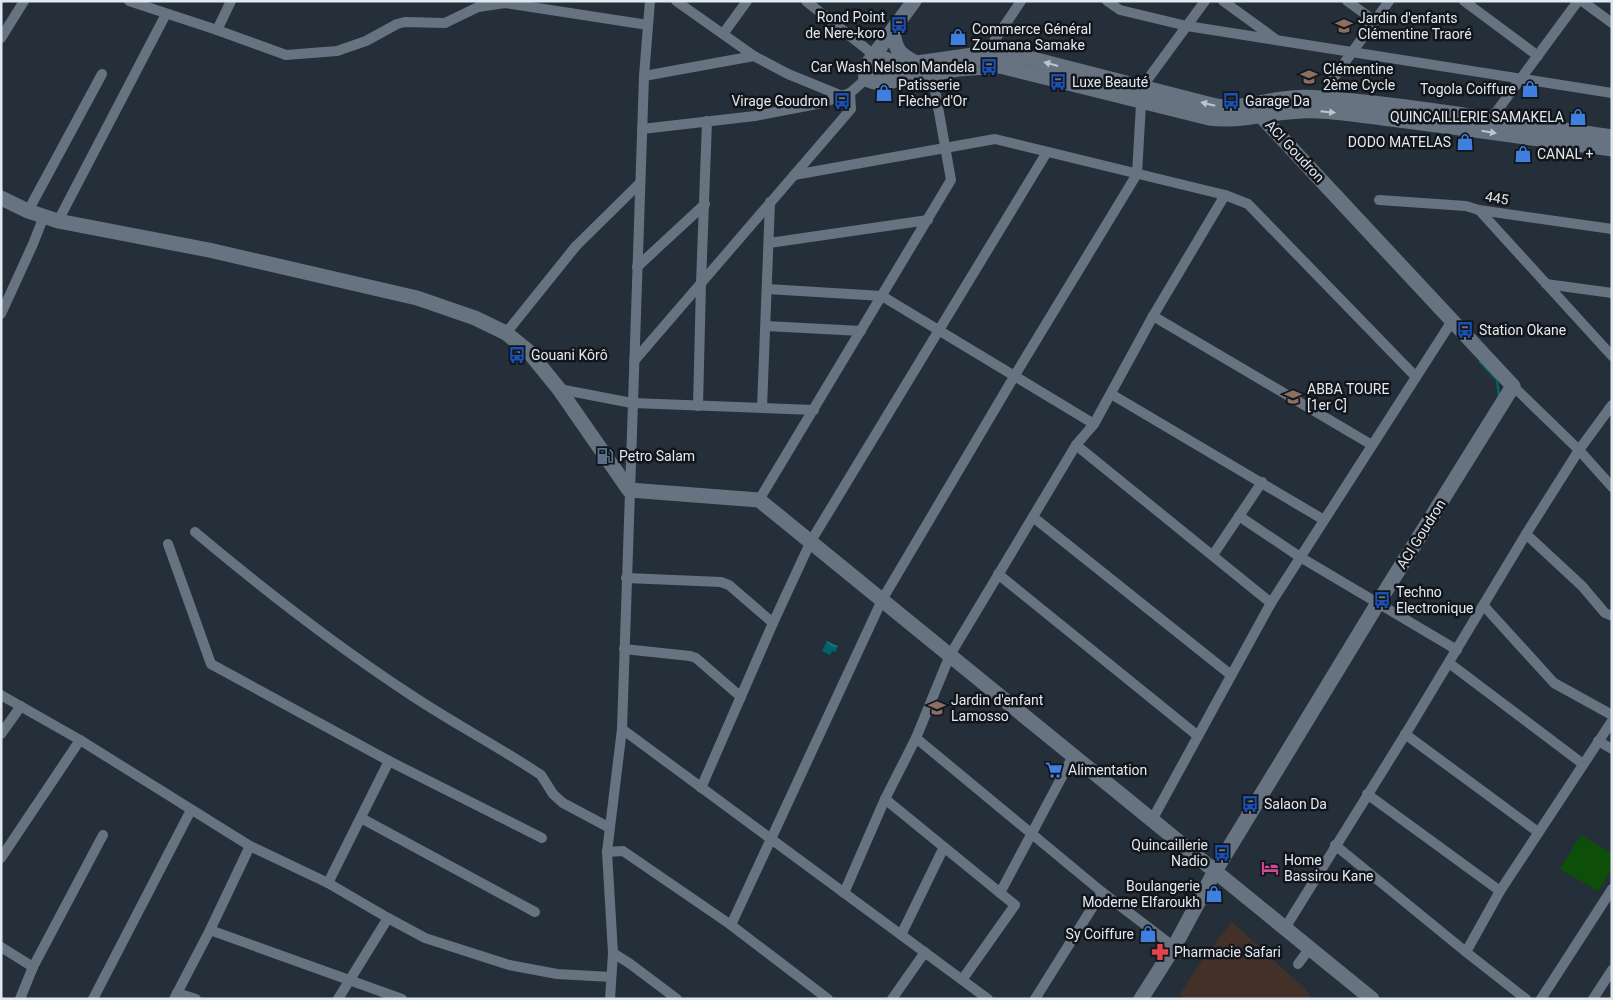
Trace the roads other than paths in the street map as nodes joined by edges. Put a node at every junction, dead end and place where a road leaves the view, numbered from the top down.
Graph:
1 (24, 1) edge
2 (129, 1) edge
3 (231, 1) edge
4 (650, 1) edge
5 (676, 1) edge
6 (746, 1) edge
7 (806, 1) edge
8 (914, 1) edge
9 (1020, 1) edge
10 (1107, 1) edge
11 (1205, 1) edge
12 (1223, 1) edge
13 (1348, 1) edge
14 (1389, 1) edge
15 (1464, 1) edge
16 (1580, 1) edge
17 (503, 2) edge
18 (166, 14) junction
19 (1375, 21) junction
20 (1612, 23) edge
21 (648, 25) junction
22 (1187, 26) junction
23 (217, 30) junction
24 (893, 30) junction
25 (722, 34) junction
26 (1, 38) edge
27 (1277, 40) junction
28 (1353, 51) junction
29 (986, 53) junction
30 (874, 55) junction
31 (754, 56) junction
32 (1538, 56) junction
33 (917, 63) junction
34 (932, 72) junction
35 (102, 74) dead end
36 (644, 76) junction
37 (866, 79) junction
38 (1521, 79) junction
39 (1612, 93) edge
40 (846, 94) junction
41 (1141, 94) junction
42 (1328, 99) junction
43 (1259, 110) junction
44 (1491, 120) junction
45 (707, 121) junction
46 (642, 129) junction
47 (1612, 137) edge
48 (945, 147) junction
49 (1612, 149) edge
50 (1047, 152) junction
51 (1137, 174) junction
52 (794, 175) junction
53 (640, 183) junction
54 (1225, 195) junction
55 (1378, 200) dead end
56 (2, 201) edge
57 (770, 202) junction
58 (704, 204) junction
59 (1479, 210) junction
60 (28, 211) junction
61 (51, 219) junction
62 (928, 220) junction
63 (1612, 229) edge
64 (769, 244) junction
65 (637, 266) junction
66 (700, 284) junction
67 (1546, 284) junction
68 (767, 289) junction
69 (1612, 293) edge
70 (882, 296) junction
71 (1, 314) edge
72 (1153, 316) junction
73 (1452, 321) junction
74 (766, 326) junction
75 (938, 330) junction
76 (861, 331) junction
77 (506, 333) junction
78 (1612, 356) edge
79 (634, 361) junction
80 (1015, 375) junction
81 (1416, 377) junction
82 (1513, 386) junction
83 (559, 389) junction
84 (1111, 394) junction
85 (632, 403) junction
86 (1612, 405) edge
87 (698, 406) junction
88 (762, 408) junction
89 (814, 410) junction
90 (1094, 424) junction
91 (1076, 445) junction
92 (1372, 445) junction
93 (1579, 450) junction
94 (1262, 482) junction
95 (1612, 487) edge
96 (629, 490) junction
97 (760, 500) junction
98 (1239, 516) junction
99 (1033, 517) junction
100 (1324, 520) junction
101 (195, 532) dead end
102 (1526, 534) junction
103 (810, 541) junction
104 (168, 544) dead end
105 (1213, 555) junction
106 (1300, 558) junction
107 (998, 574) junction
108 (626, 578) junction
109 (882, 600) junction
110 (1271, 603) junction
111 (1378, 603) junction
112 (1484, 606) junction
113 (1612, 616) edge
114 (773, 623) junction
115 (624, 649) junction
116 (1457, 650) junction
117 (950, 655) junction
118 (1449, 663) junction
119 (1231, 675) junction
120 (1, 695) edge
121 (741, 697) junction
122 (21, 706) junction
123 (1612, 715) edge
124 (1612, 721) edge
125 (622, 729) junction
126 (1, 734) edge
127 (1405, 734) junction
128 (1198, 736) junction
129 (916, 738) junction
130 (80, 740) junction
131 (1598, 741) junction
132 (1612, 749) edge
133 (1073, 756) junction
134 (389, 761) junction
135 (1583, 764) junction
136 (702, 788) junction
137 (1367, 794) junction
138 (885, 800) junction
139 (191, 810) junction
140 (361, 818) junction
141 (1152, 820) junction
142 (610, 828) junction
143 (1032, 832) junction
144 (1538, 832) junction
145 (103, 835) dead end
146 (542, 838) dead end
147 (771, 839) junction
148 (1335, 845) junction
149 (250, 846) junction
150 (944, 847) junction
151 (607, 852) junction
152 (1, 858) edge
153 (1215, 871) junction
154 (328, 883) junction
155 (1612, 889) edge
156 (1500, 891) junction
157 (1102, 892) junction
158 (844, 893) junction
159 (1000, 893) junction
160 (535, 912) dead end
161 (388, 918) junction
162 (731, 925) junction
163 (1284, 928) junction
164 (210, 930) junction
165 (901, 935) junction
166 (1, 947) edge
167 (1174, 947) junction
168 (1310, 948) junction
169 (925, 952) junction
170 (1466, 952) junction
171 (613, 953) junction
172 (1298, 964) dead end
173 (33, 966) junction
174 (1612, 970) edge
175 (611, 978) junction
176 (349, 980) junction
177 (962, 980) junction
178 (1356, 994) edge
179 (175, 996) edge
180 (825, 998) edge
181 (20, 999) edge
182 (93, 999) edge
183 (196, 999) edge
184 (338, 999) edge
185 (402, 999) edge
186 (610, 999) edge
187 (677, 999) edge
188 (892, 999) edge
189 (988, 999) edge
190 (1035, 999) edge
191 (1141, 999) edge
192 (1372, 999) edge
193 (1526, 999) edge
194 (1541, 999) edge
195 (1593, 999) edge

1 - 26 street
2 - 18 street
3 - 23 street
4 - 21 street
5 - 25 street
6 - 25 street
7 - 30 street
8 - 24 street
9 - 29 street
10 - 22 street
11 - 22 street
12 - 27 street
13 - 19 street
14 - 19 street
15 - 32 street
16 - 20 street
16 - 32 street
17 - 21 street
17 - 23 street
18 - 23 street
18 - 61 street
19 - 28 street
21 - 36 street
22 - 27 street
22 - 41 street
24 - 30 street
24 - 33 street
25 - 31 street
27 - 28 street
28 - 38 street
28 - 42 street
29 - 33 street
41 -> 29 street
30 - 33 street
30 - 37 street
31 - 36 street
31 - 40 street
32 - 38 street
34 - 37 street
34 - 41 street
34 - 48 street
35 - 60 street
36 - 46 street
37 - 40 street
38 - 39 street
38 - 44 street
40 - 45 street
40 - 52 street
41 - 43 street
41 - 51 street
42 - 43 street
42 - 44 street
43 -> 49 street
43 - 73 street, ACI Goudron
44 - 47 street
45 - 46 street
45 - 58 street
46 - 53 street
48 - 50 street
48 - 52 street
48 - 62 street
50 - 51 street
50 - 75 street
51 - 54 street
51 - 80 street
52 - 57 street
53 - 65 street
53 - 77 street
54 - 72 street
54 - 81 street
55 - 59 street, 445
56 - 60 street
57 - 64 street
57 - 66 street
58 - 65 street
58 - 66 street
59 - 63 street, 445
59 - 67 street
60 - 61 street
61 - 71 street
61 - 77 street
62 - 64 street
62 - 70 street
64 - 68 street
65 - 79 street
66 - 79 street
66 - 87 street
67 - 69 street
67 - 78 street
68 - 70 street
68 - 74 street
70 - 75 street
70 - 76 street
72 - 84 street
72 - 92 street
73 - 81 street
73 - 82 street, ACI Goudron
74 - 76 street
74 - 88 street
75 - 80 street
75 - 103 street
76 - 89 street
77 - 83 street
79 - 85 street
80 - 90 street
80 - 109 street
81 - 92 street
82 - 93 street
82 - 111 street, ACI Goudron
83 - 85 street
83 - 96 street
84 - 90 street
84 - 94 street
85 - 87 street
85 - 96 street
86 - 93 street
87 - 88 street
88 - 89 street
89 - 97 street
90 - 91 street
91 - 99 street
91 - 105 street
92 - 100 street
93 - 95 street
93 - 102 street
94 - 98 street
94 - 100 street
96 - 97 street
96 - 108 street
97 - 103 street
98 - 105 street
98 - 106 street
99 - 107 street
99 - 119 street
100 - 106 street
101 - 142 street
102 - 112 street
102 - 113 street
103 - 109 street
103 - 114 street
104 - 134 street
105 - 110 street
106 - 110 street
106 - 111 street
107 - 117 street
107 - 128 street
108 - 114 street
108 - 115 street
109 - 117 street
109 - 147 street
110 - 119 street
111 - 116 street
111 - 153 street, ACI Goudron
112 - 116 street
112 - 123 street
114 - 121 street
115 - 121 street
115 - 125 street
116 - 118 street
117 - 129 street
117 - 133 street
118 - 127 street
118 - 135 street
119 - 128 street
120 - 122 street
121 - 136 street
122 - 126 street
122 - 130 street
124 - 131 street
125 - 136 street
125 - 142 street
127 - 137 street
127 - 144 street
128 - 141 street
129 - 138 street
129 - 143 street
130 - 139 street
130 - 152 street
131 - 132 street
131 - 135 street
133 - 141 street
133 - 143 street
134 - 140 street
134 - 146 street
135 - 144 street
136 - 147 street
137 - 148 street
137 - 156 street
138 - 150 street
138 - 158 street
139 - 149 street
139 - 182 street
140 - 154 street
140 - 160 street
141 - 153 street
142 - 151 street
143 - 157 street
143 - 159 street
144 - 156 street
145 - 173 street
147 - 158 street
147 - 162 street
148 - 163 street
148 - 170 street
149 - 154 street
149 - 164 street
150 - 159 street
150 - 165 street
151 - 162 street
151 - 171 street
153 - 163 street
153 - 167 street, ACI Goudron
154 - 161 street
155 - 194 street
156 - 170 street
157 - 167 street
157 - 190 street
158 - 165 street
159 - 177 street
161 - 175 street
161 - 176 street
162 - 180 street
163 - 168 street
164 - 176 street
164 - 179 street
165 - 169 street
166 - 173 street
167 - 191 street, ACI Goudron
168 - 172 street
168 - 178 street
169 - 177 street
169 - 188 street
170 - 193 street
171 - 175 street
171 - 187 street
173 - 181 street
174 - 195 street
175 - 186 street
176 - 184 street
176 - 185 street
177 - 189 street
178 - 192 street
179 - 183 street

